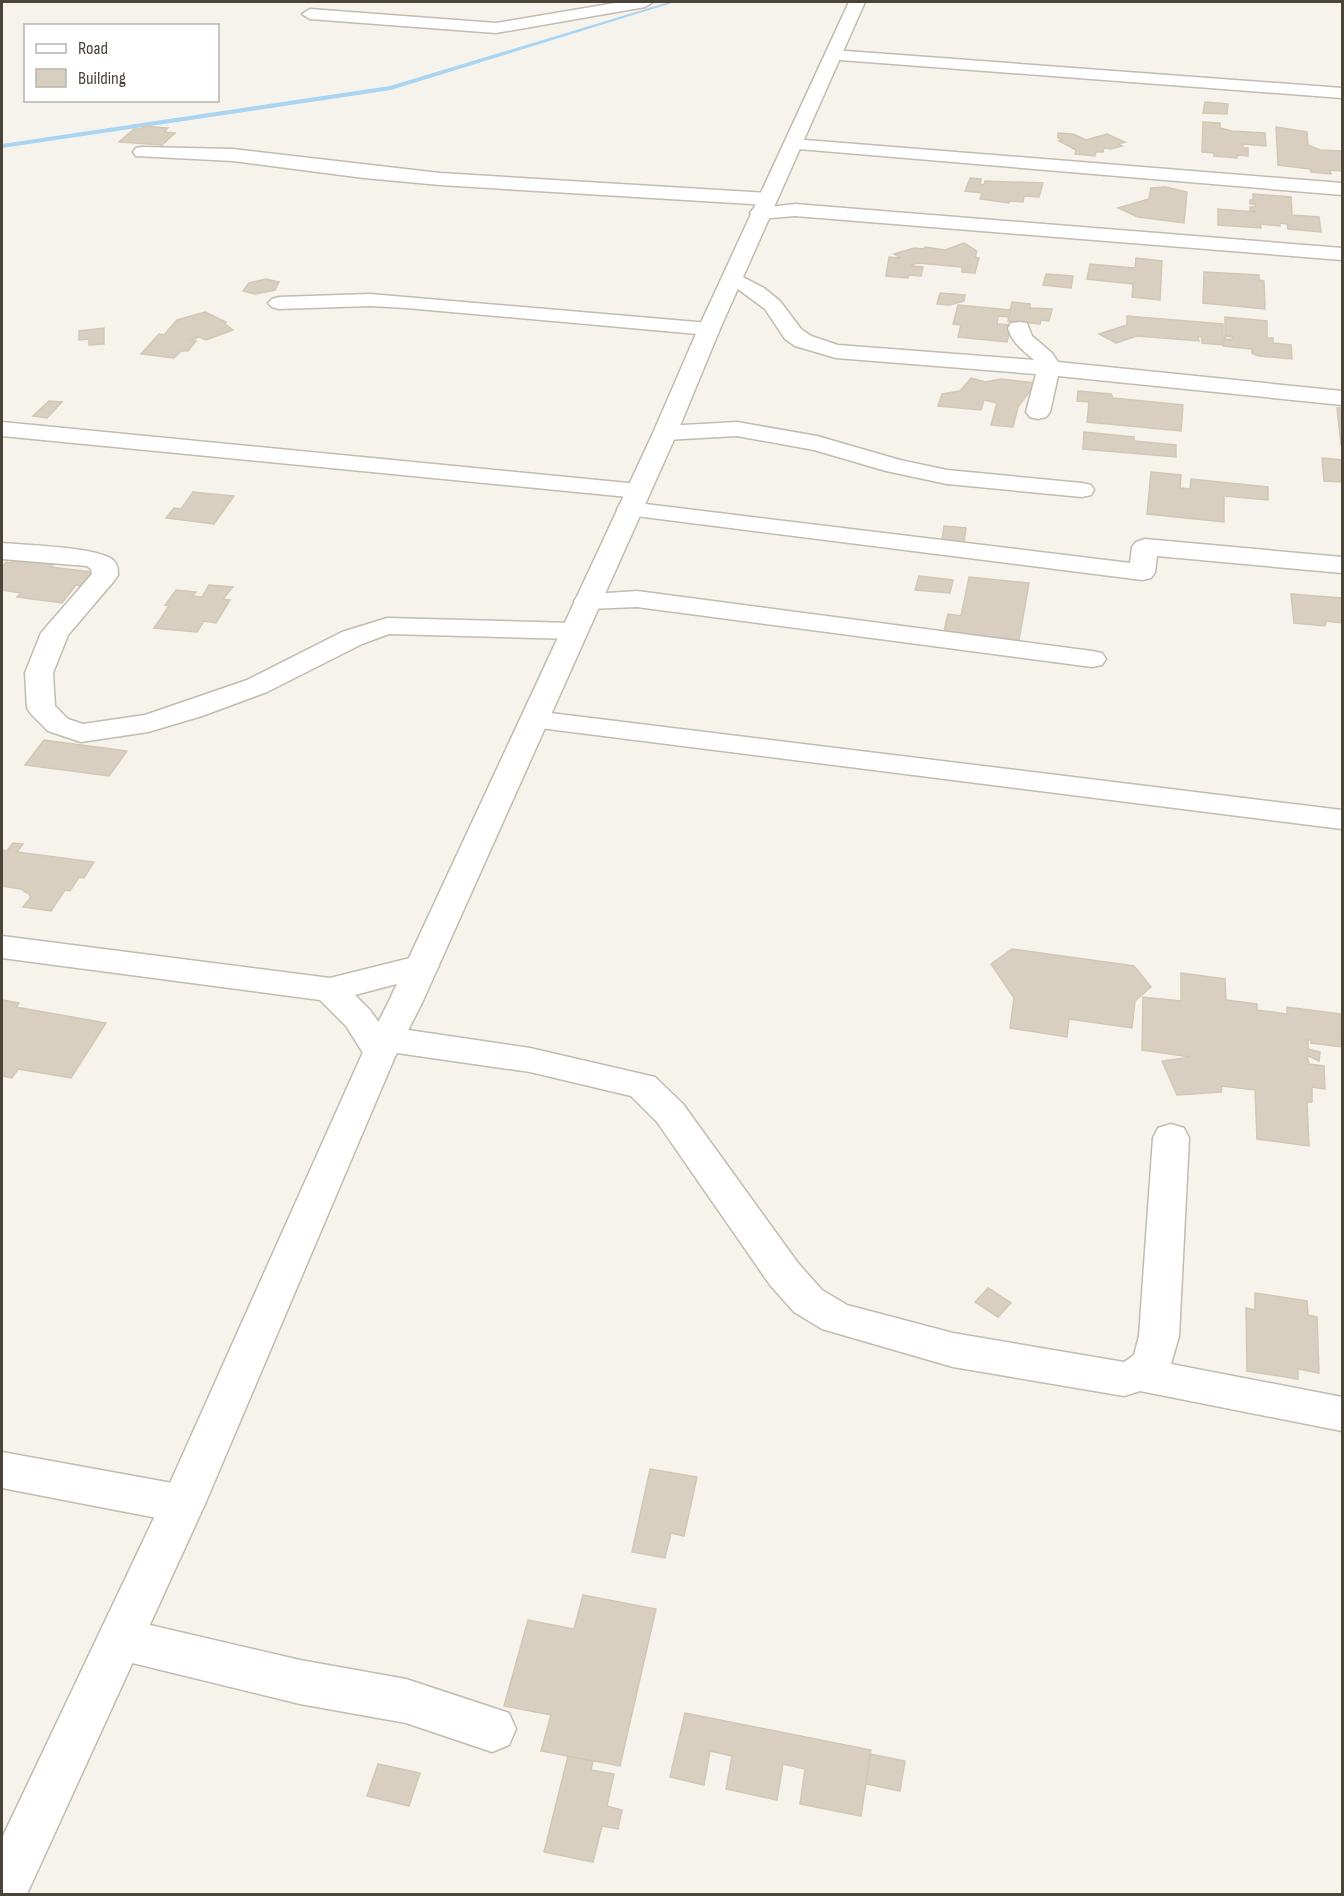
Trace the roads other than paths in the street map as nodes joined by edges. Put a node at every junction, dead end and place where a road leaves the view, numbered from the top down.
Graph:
1 (645, 2) edge
2 (856, 2) edge
3 (310, 14) dead end
4 (833, 55) junction
5 (1342, 93) edge
6 (793, 144) junction
7 (142, 152) dead end
8 (1342, 189) edge
9 (773, 205) junction
10 (1342, 254) edge
11 (732, 278) junction
12 (279, 303) dead end
13 (1018, 328) dead end
14 (708, 329) junction
15 (1048, 368) junction
16 (1342, 398) edge
17 (679, 401) junction
18 (1038, 412) dead end
19 (2, 429) edge
20 (737, 429) junction
21 (665, 433) junction
22 (1082, 490) dead end
23 (634, 500) junction
24 (2, 551) edge
25 (1342, 565) edge
26 (592, 589) junction
27 (573, 631) junction
28 (1092, 659) dead end
29 (534, 720) junction
30 (1342, 820) edge
31 (2, 947) edge
32 (422, 966) junction
33 (330, 990) junction
34 (384, 1045) junction
35 (1171, 1138) dead end
36 (1141, 1375) junction
37 (1342, 1414) edge
38 (2, 1470) edge
39 (183, 1504) junction
40 (120, 1638) junction
41 (492, 1729) dead end
42 (2, 1892) edge

1 - 3 street
2 - 4 street
4 - 5 street
4 - 6 street
6 - 8 street
6 - 9 street
7 - 9 street
9 - 10 street
9 - 11 street
11 - 14 street
11 - 15 street
12 - 14 street
13 - 15 street
14 - 17 street
15 - 16 street
15 - 18 street
17 - 20 street
17 - 21 street
19 - 23 street
20 - 21 street
20 - 22 street
21 - 23 street
23 - 25 street
23 - 26 street
24 - 27 street
26 - 27 street
26 - 28 street
27 - 29 street
29 - 30 street
29 - 32 street
31 - 33 street
32 - 33 street
32 - 34 street
33 - 34 street
34 - 36 street
34 - 39 street
35 - 36 street
36 - 37 street
38 - 39 street
39 - 40 street
40 - 41 street
40 - 42 street

